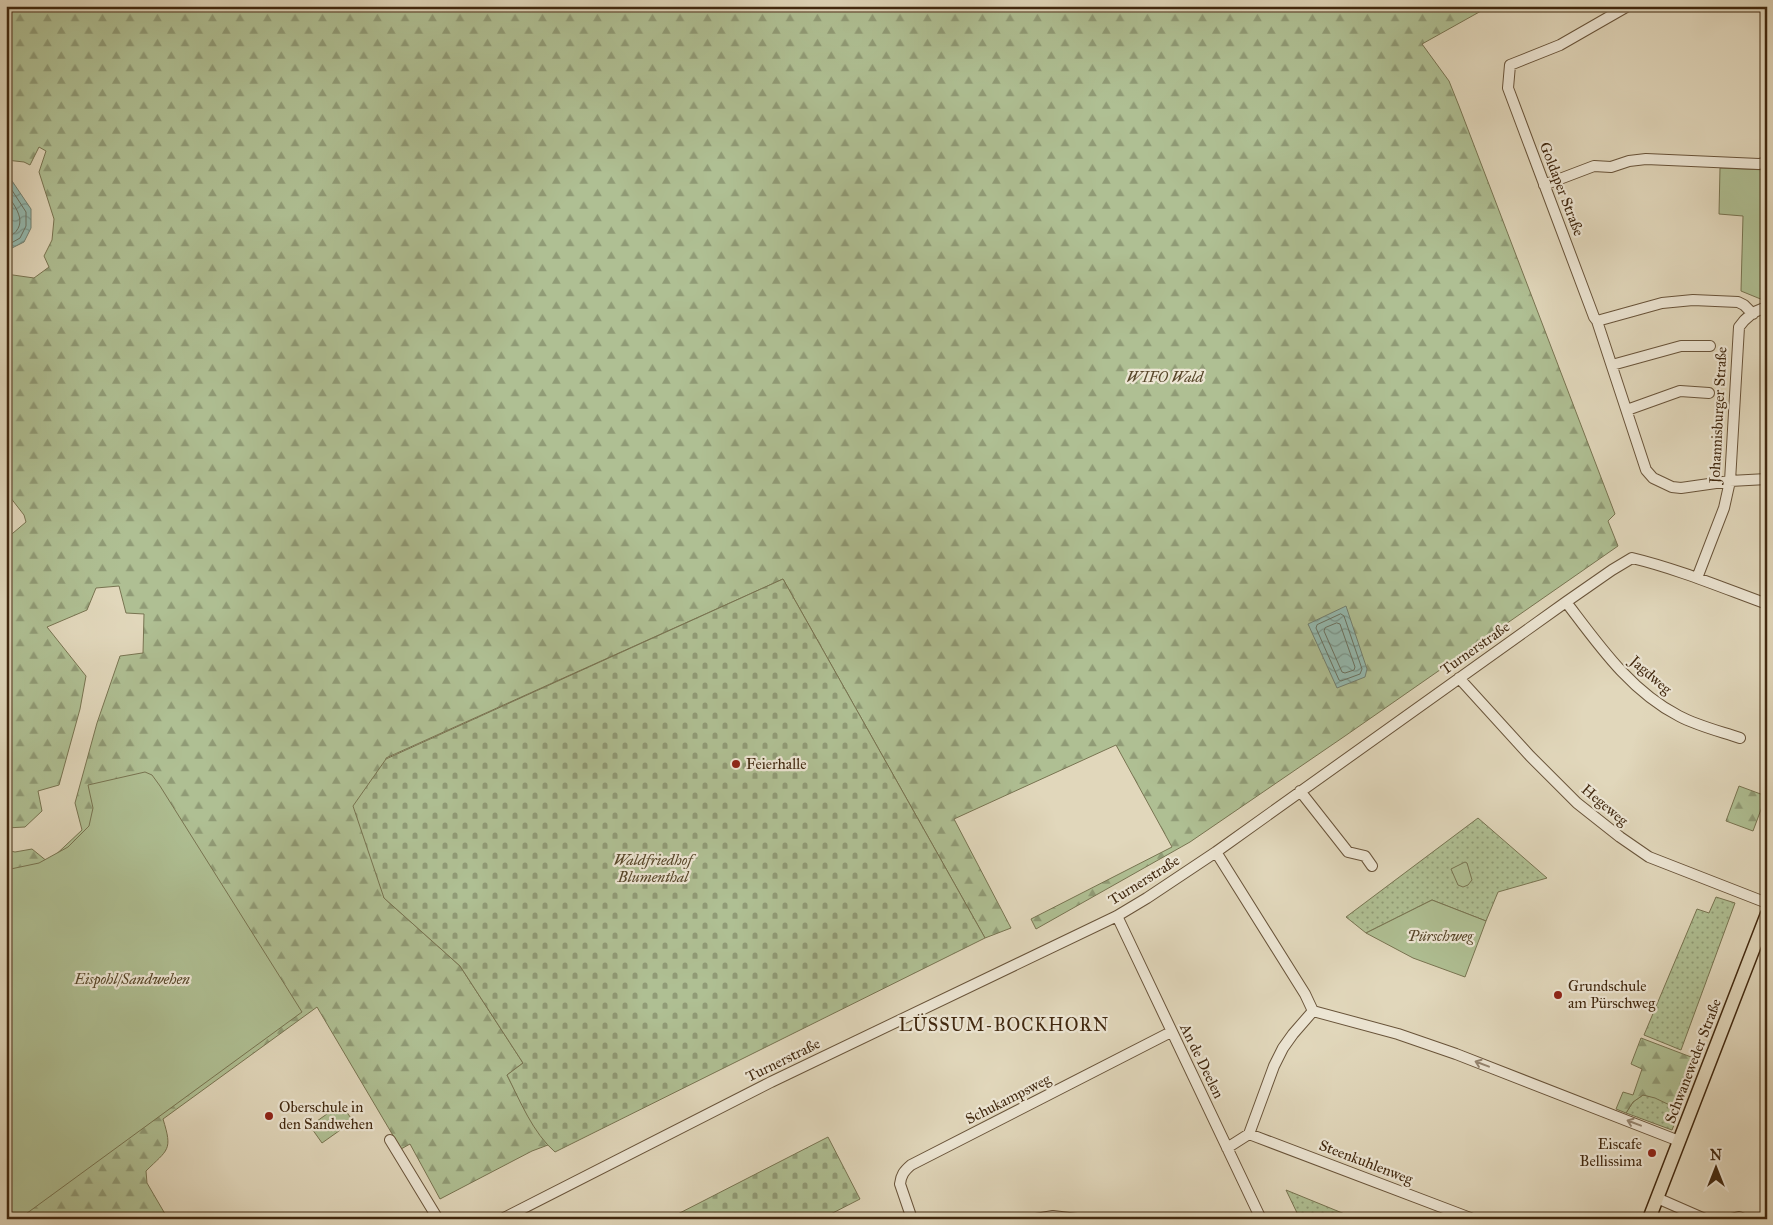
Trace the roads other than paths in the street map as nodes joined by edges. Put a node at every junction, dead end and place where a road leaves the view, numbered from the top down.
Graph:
1 (1628, 6) edge
2 (1767, 162) edge
3 (1544, 185) junction
4 (1767, 309) edge
5 (1753, 314) junction
6 (1598, 321) junction
7 (1710, 346) dead end
8 (1612, 365) junction
9 (1709, 392) dead end
10 (1627, 410) junction
11 (1767, 479) edge
12 (1730, 481) junction
13 (1697, 578) junction
14 (1566, 602) junction
15 (1767, 604) edge
16 (1458, 678) junction
17 (1740, 738) dead end
18 (1300, 791) junction
19 (1216, 852) junction
20 (1372, 866) dead end
21 (1767, 903) edge
22 (1767, 914) edge
23 (1116, 916) junction
24 (1764, 930) edge
25 (1313, 1011) junction
26 (1171, 1032) junction
27 (1249, 1134) junction
28 (390, 1140) dead end
29 (1679, 1140) junction
30 (1227, 1148) junction
31 (1657, 1198) junction
32 (438, 1219) edge
33 (502, 1219) edge
34 (912, 1219) edge
35 (1036, 1219) edge
36 (1077, 1219) edge
37 (1261, 1219) edge
38 (1473, 1219) edge
39 (1649, 1219) edge
40 (1705, 1219) edge
41 (1731, 1219) edge
42 (1744, 1219) edge

1 - 3 street, Goldaper Straße
2 - 3 street
3 - 6 street, Goldaper Straße
4 - 5 street
5 - 6 street
5 - 12 street, Johannisburger Straße
6 - 8 street, Goldaper Straße
7 - 8 street
8 - 10 street, Goldaper Straße
9 - 10 street
10 - 12 street, Goldaper Straße
11 - 12 street, Goldaper Straße
12 - 13 street, Johannisburger Straße
13 - 14 street, Turnerstraße
13 - 15 street, Turnerstraße
14 - 16 street, Turnerstraße
14 - 17 street, Jagdweg
16 - 18 street, Turnerstraße
16 - 21 street, Hegeweg
18 - 19 street, Turnerstraße
18 - 20 street
19 - 23 street, Turnerstraße
19 - 25 street
22 - 24 main road, Schwaneweder Straße
23 - 26 street, An de Deelen
23 - 33 street, Turnerstraße
24 - 29 main road, Schwaneweder Straße
25 - 27 street
29 -> 25 street
26 - 30 street, An de Deelen
26 - 34 street, Schukampsweg
27 - 30 street
27 - 38 street, Steenkuhlenweg
28 - 32 street
29 - 31 main road, Schwaneweder Straße
30 - 37 street, An de Deelen
31 - 39 main road, Schwaneweder Straße
31 - 40 street
35 - 36 street
41 - 42 street

